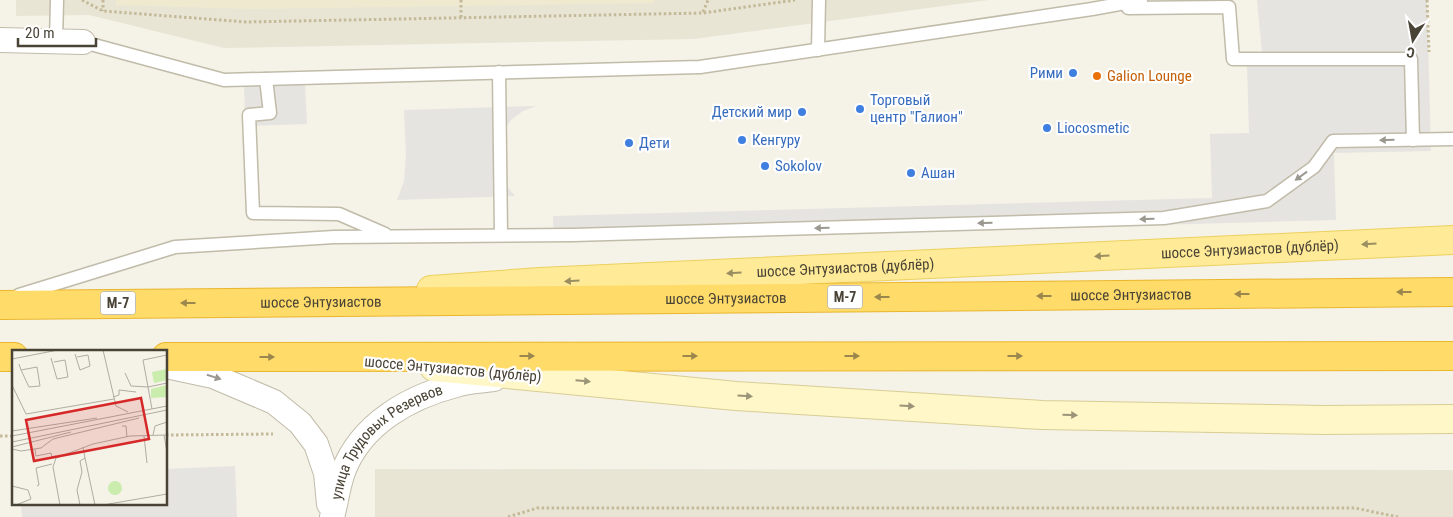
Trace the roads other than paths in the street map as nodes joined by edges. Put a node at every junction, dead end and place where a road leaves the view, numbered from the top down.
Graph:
1 (57, 0) edge
2 (819, 0) edge
3 (1141, 0) edge
4 (1092, 9) junction
5 (0, 40) edge
6 (56, 41) junction
7 (83, 42) joint
8 (818, 50) junction
9 (499, 72) junction
10 (266, 79) junction
11 (1453, 139) edge
12 (1413, 140) junction
13 (501, 235) junction
14 (390, 236) junction
15 (1453, 240) edge
16 (1453, 292) edge
17 (237, 302) junction
18 (0, 303) edge
19 (321, 356) junction
20 (1453, 356) edge
21 (168, 357) edge
22 (168, 366) edge
23 (517, 375) junction
24 (1453, 419) edge
25 (332, 517) edge

1 - 6 lane
2 - 8 lane
3 - 4 lane
4 - 8 lane
4 - 12 lane
5 - 6 street
6 - 7 street
7 - 10 lane
8 - 9 lane
9 - 10 lane
9 - 13 lane
10 - 14 lane
11 - 12 lane
12 -> 13 lane
13 - 14 lane
14 - 18 lane
15 -> 17 main road, шоссе Энтузиастов (дублёр)
16 -> 17 highway, шоссе Энтузиастов / М-7
17 -> 18 highway, шоссе Энтузиастов / М-7
19 -> 20 highway
21 -> 19 highway
19 - 23 main road, шоссе Энтузиастов (дублёр)
22 -> 25 street, улица Трудовых Резервов
23 -> 24 main road, шоссе Энтузиастов (дублёр)
23 - 25 street, улица Трудовых Резервов

